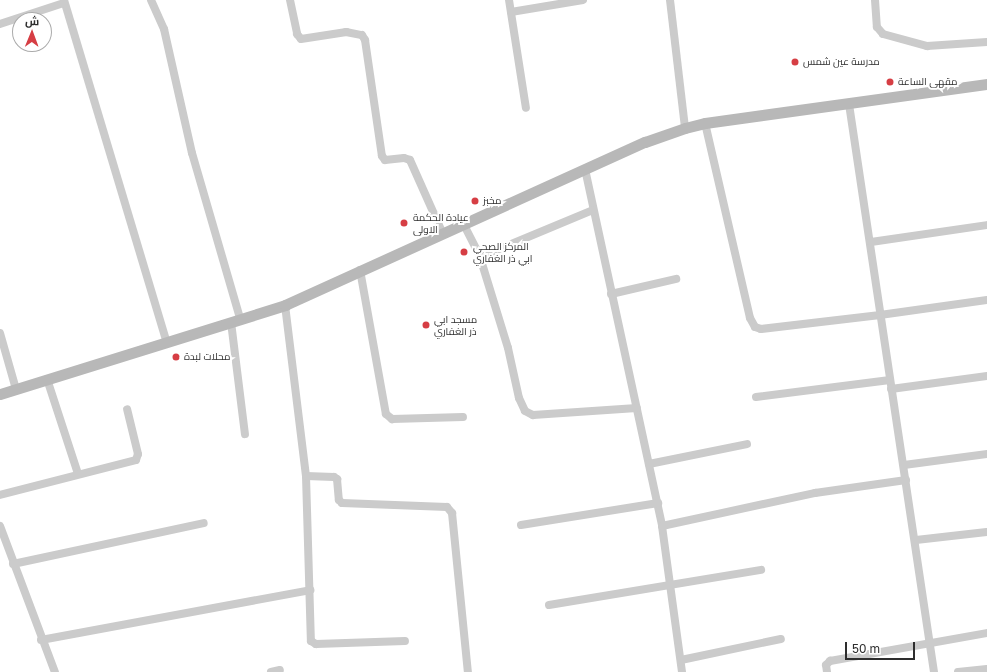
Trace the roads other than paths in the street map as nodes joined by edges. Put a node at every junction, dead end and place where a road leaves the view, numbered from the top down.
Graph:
1 (152, 0) edge
2 (290, 0) edge
3 (509, 0) edge
4 (583, 0) edge
5 (670, 0) edge
6 (874, 0) edge
7 (64, 1) edge
8 (511, 12) junction
9 (0, 24) edge
10 (987, 42) edge
11 (987, 84) edge
12 (849, 104) junction
13 (526, 108) dead end
14 (705, 123) junction
15 (685, 128) junction
16 (585, 170) junction
17 (593, 210) junction
18 (463, 223) junction
19 (987, 225) edge
20 (442, 232) junction
21 (870, 242) junction
22 (480, 257) junction
23 (360, 270) junction
24 (676, 279) dead end
25 (611, 294) junction
26 (987, 300) edge
27 (284, 305) junction
28 (880, 315) junction
29 (236, 320) junction
30 (0, 333) edge
31 (167, 343) junction
32 (987, 376) edge
33 (47, 379) junction
34 (890, 380) junction
35 (891, 388) junction
36 (16, 389) junction
37 (0, 394) edge
38 (756, 397) dead end
39 (636, 408) junction
40 (127, 409) dead end
41 (463, 417) dead end
42 (245, 434) dead end
43 (747, 444) dead end
44 (987, 454) edge
45 (649, 464) junction
46 (904, 465) junction
47 (78, 474) junction
48 (306, 476) junction
49 (906, 480) junction
50 (0, 495) edge
51 (658, 503) junction
52 (204, 523) dead end
53 (521, 525) dead end
54 (0, 526) edge
55 (662, 526) junction
56 (987, 532) edge
57 (916, 540) junction
58 (13, 564) junction
59 (761, 570) dead end
60 (671, 585) junction
61 (310, 590) junction
62 (549, 605) dead end
63 (987, 633) edge
64 (781, 638) dead end
65 (41, 640) junction
66 (404, 641) dead end
67 (931, 642) junction
68 (681, 660) junction
69 (987, 669) edge
70 (280, 670) dead end
71 (55, 672) edge
72 (271, 672) edge
73 (468, 672) edge
74 (682, 672) edge
75 (827, 672) edge
76 (934, 672) edge
77 (958, 672) edge

1 - 29 street
2 - 20 street
3 - 8 street
4 - 8 street
5 - 15 street
6 - 10 street
7 - 9 street
7 - 31 street
8 - 13 street
11 - 12 street
12 - 14 street
12 - 21 street
14 - 15 street
14 - 28 street
15 - 16 street
16 - 17 street
16 - 18 street
17 - 22 street
17 - 25 street
18 - 20 street
18 - 22 street
19 - 21 street
20 - 23 street
21 - 28 street
22 - 39 street
23 - 27 street
23 - 41 street
24 - 25 street
25 - 39 street
26 - 28 street
27 - 29 street
27 - 48 street
28 - 34 street
29 - 31 street
29 - 42 street
30 - 36 street
31 - 33 street
32 - 35 street
33 - 36 street
33 - 47 street
34 - 35 street
34 - 38 street
35 - 46 street
36 - 37 street
39 - 45 street
40 - 47 street
43 - 45 street
44 - 46 street
45 - 51 street
46 - 49 street
47 - 50 street
48 - 61 street
48 - 73 street
49 - 55 street
49 - 57 street
51 - 53 street
51 - 55 street
52 - 58 street
54 - 58 street
55 - 60 street
56 - 57 street
57 - 67 street
58 - 65 street
59 - 60 street
60 - 62 street
60 - 68 street
61 - 65 street
61 - 66 street
63 - 67 street
64 - 68 street
65 - 71 street
67 - 75 street
67 - 76 street
68 - 74 street
69 - 77 street
70 - 72 street

